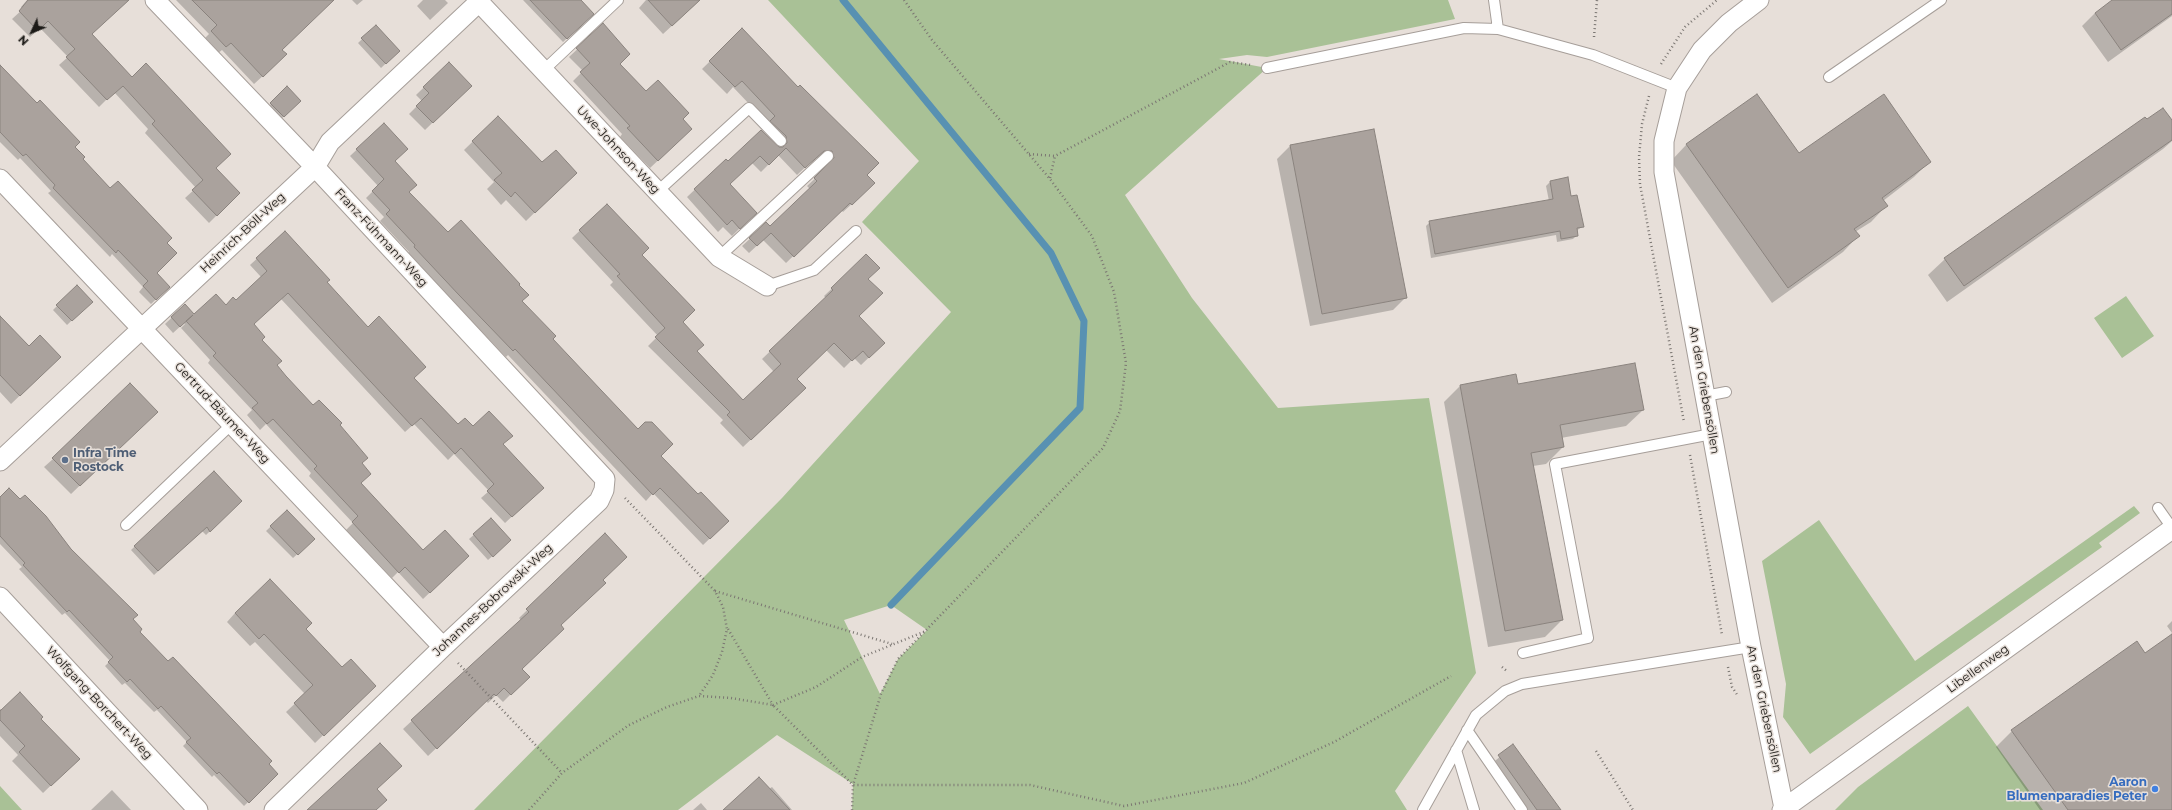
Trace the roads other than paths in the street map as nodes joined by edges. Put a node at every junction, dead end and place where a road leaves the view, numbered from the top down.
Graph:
1 (155, 0) edge
2 (618, 0) edge
3 (1494, 0) edge
4 (1759, 0) edge
5 (1941, 0) edge
6 (480, 1) edge
7 (1498, 29) junction
8 (1267, 68) road end
9 (544, 70) junction
10 (1829, 77) dead end
11 (1677, 88) junction
12 (781, 141) dead end
13 (828, 156) dead end
14 (315, 167) junction
15 (0, 179) edge
16 (658, 191) junction
17 (856, 231) dead end
18 (719, 257) junction
19 (767, 286) joint
20 (142, 328) junction
21 (1726, 392) dead end
22 (1705, 396) junction
23 (232, 424) junction
24 (1712, 434) junction
25 (0, 461) edge
26 (605, 479) joint
27 (2158, 508) dead end
28 (126, 525) dead end
29 (2172, 529) edge
30 (0, 596) edge
31 (443, 647) junction
32 (1751, 647) junction
33 (1523, 653) dead end
34 (1467, 730) junction
35 (1456, 750) junction
36 (1783, 809) edge
37 (198, 810) edge
38 (274, 810) edge
39 (1423, 810) edge
40 (1474, 810) edge
41 (1522, 810) edge

1 - 14 street, Franz-Fühmann-Weg
2 - 9 lane
3 - 7 lane
4 - 11 street, An den Griebensöllen
5 - 10 lane
6 - 9 street, Uwe-Johnson-Weg
6 - 14 street, Heinrich-Böll-Weg
7 - 8 lane
7 - 11 lane
9 - 16 street, Uwe-Johnson-Weg
11 - 22 street, An den Griebensöllen
12 - 16 lane
13 - 18 lane
14 - 20 street, Heinrich-Böll-Weg
14 - 26 street, Franz-Fühmann-Weg
15 - 20 street, Gertrud-Bäumer-Weg
16 - 18 street, Uwe-Johnson-Weg
17 - 19 lane
18 - 19 street, Uwe-Johnson-Weg
20 - 23 street, Gertrud-Bäumer-Weg
20 - 25 street, Heinrich-Böll-Weg
21 - 22 lane
22 - 24 street, An den Griebensöllen
23 - 28 lane
23 - 31 street, Gertrud-Bäumer-Weg
24 - 32 street, An den Griebensöllen
24 - 33 lane
26 - 31 street, Johannes-Bobrowski-Weg
27 - 29 lane
29 - 36 street, Libellenweg
30 - 37 street, Wolfgang-Borchert-Weg
31 - 38 street, Johannes-Bobrowski-Weg
32 - 34 lane
32 - 36 street, An den Griebensöllen
34 - 35 lane
34 - 41 lane
35 - 39 lane
35 - 40 lane

